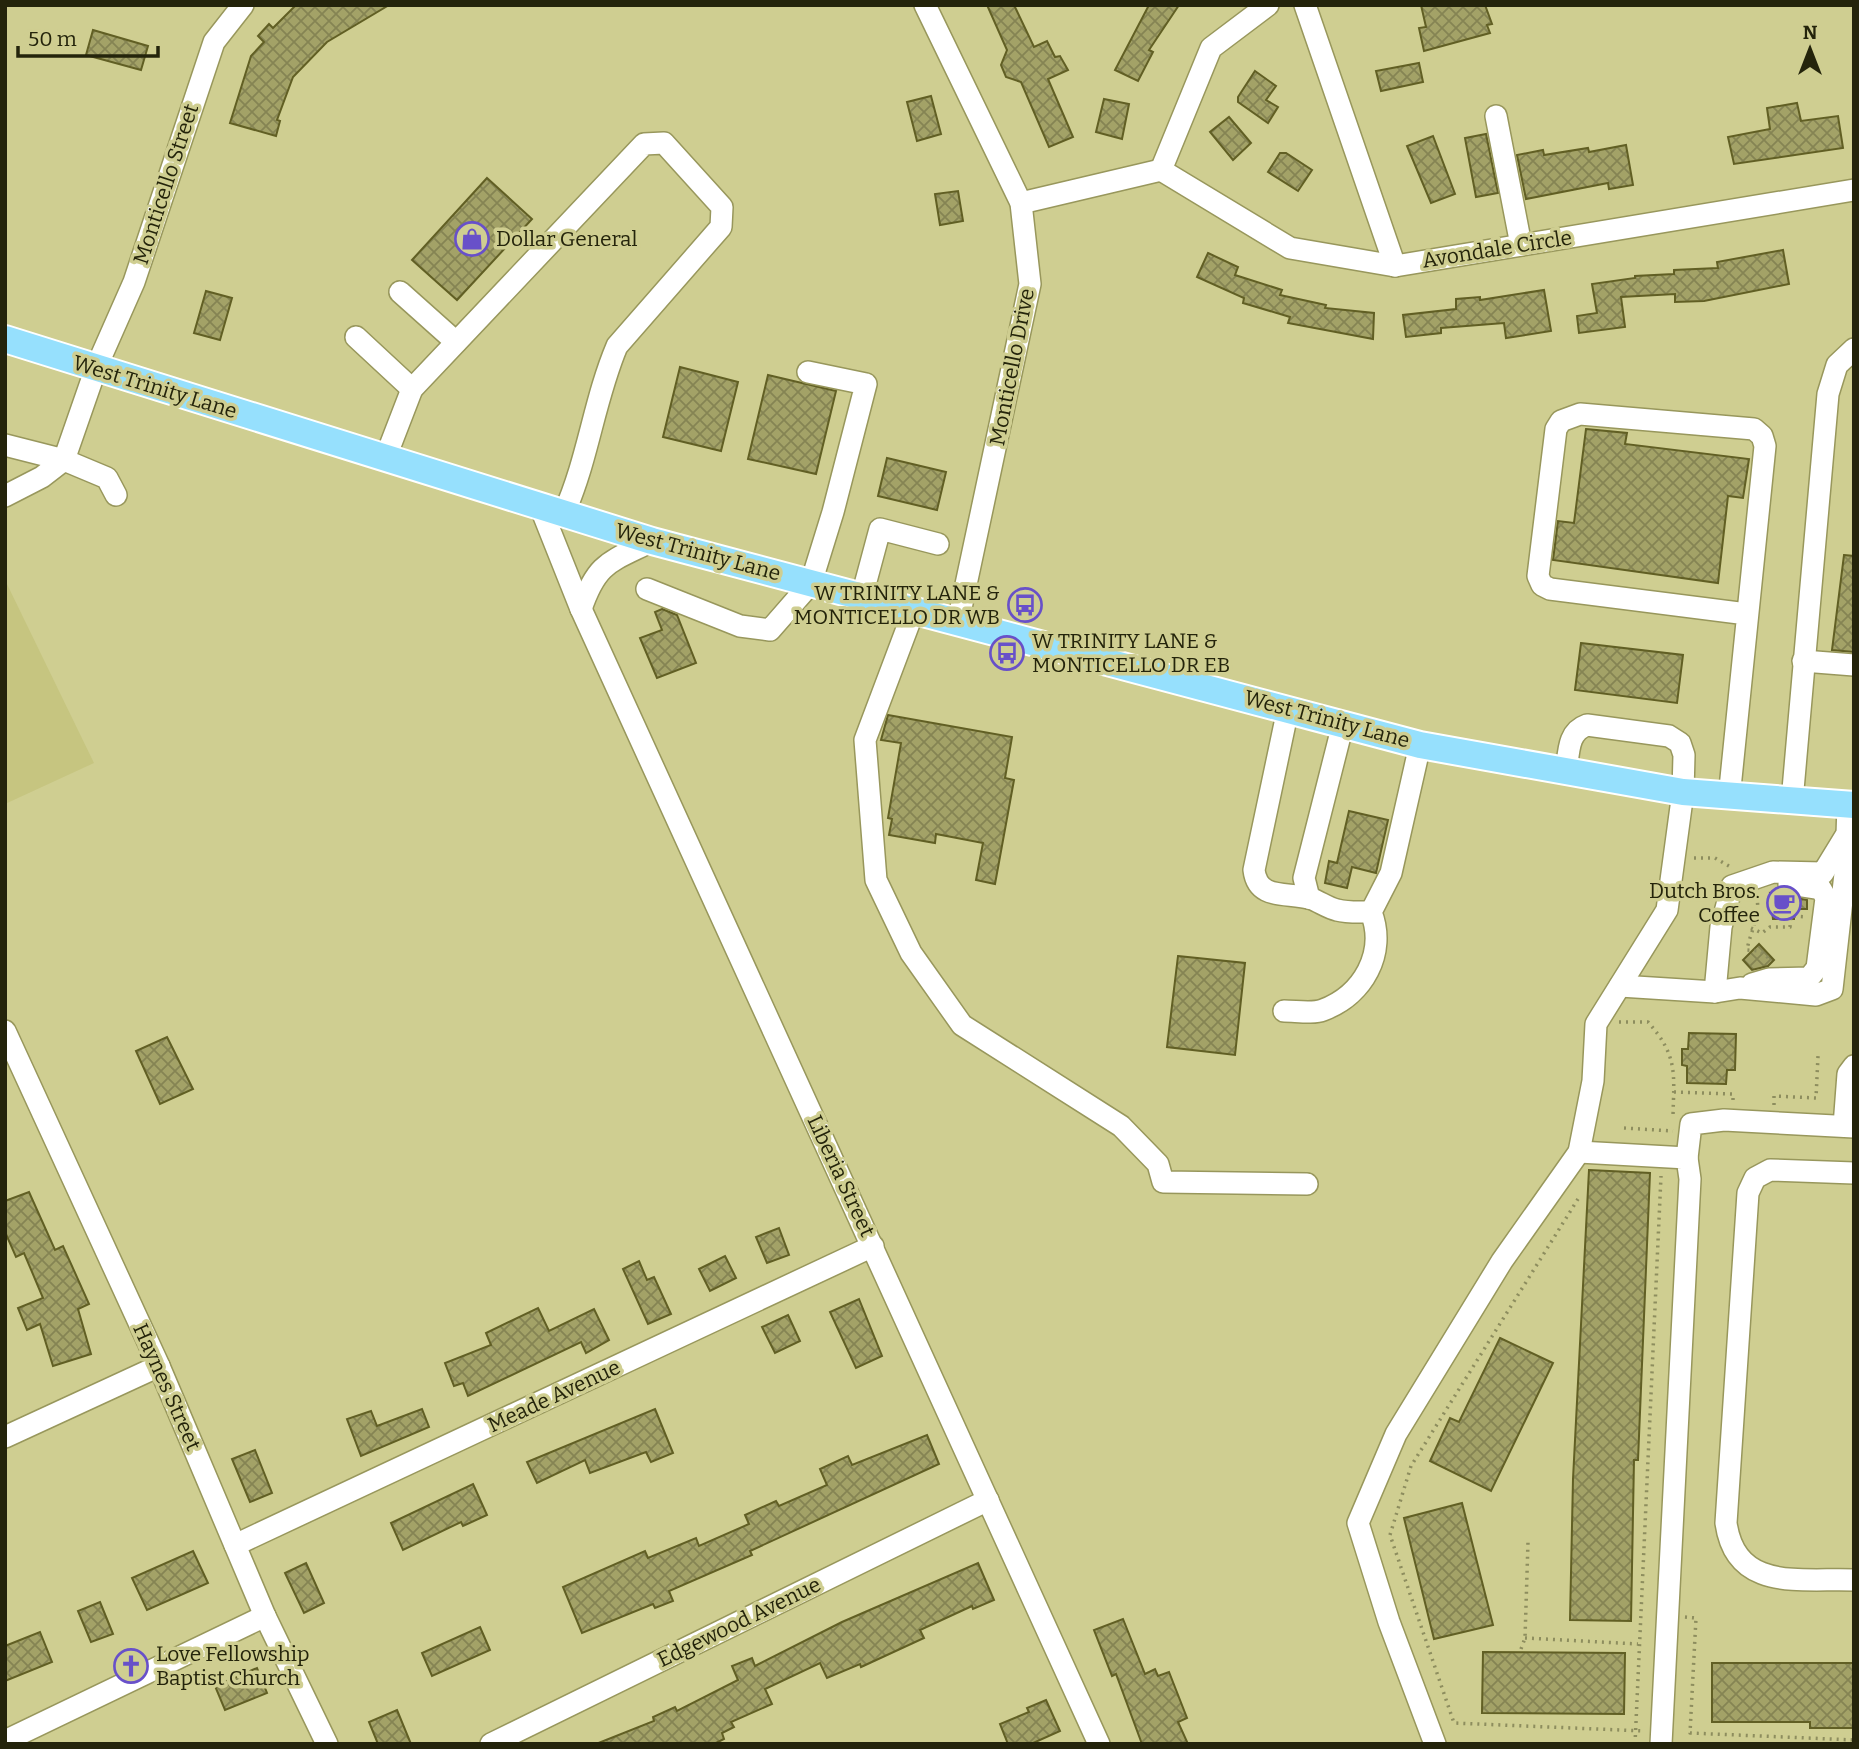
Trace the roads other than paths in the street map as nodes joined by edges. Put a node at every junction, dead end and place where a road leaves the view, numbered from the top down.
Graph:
1 (243, 5) edge
2 (925, 5) edge
3 (1268, 5) edge
4 (1305, 5) edge
5 (1496, 116) dead end
6 (1160, 170) junction
7 (1854, 190) edge
8 (1021, 203) junction
9 (1521, 245) junction
10 (1395, 266) junction
11 (400, 292) dead end
12 (356, 337) dead end
13 (5, 339) edge
14 (456, 342) junction
15 (1854, 349) edge
16 (96, 368) junction
17 (808, 372) dead end
18 (412, 389) junction
19 (5, 445) edge
20 (385, 459) junction
21 (64, 460) junction
22 (116, 495) dead end
23 (5, 496) edge
24 (552, 510) junction
25 (652, 541) junction
26 (938, 544) dead end
27 (811, 583) junction
28 (647, 589) dead end
29 (862, 596) junction
30 (581, 609) junction
31 (914, 610) junction
32 (1747, 614) junction
33 (958, 622) junction
34 (1803, 661) junction
35 (1854, 666) edge
36 (1288, 709) junction
37 (1343, 724) junction
38 (1420, 745) junction
39 (1566, 773) junction
40 (1683, 792) junction
41 (1729, 798) junction
42 (1792, 801) junction
43 (1851, 805) edge
44 (1847, 835) junction
45 (1756, 885) junction
46 (1309, 898) junction
47 (1371, 912) junction
48 (1620, 986) junction
49 (1740, 988) junction
50 (1715, 992) junction
51 (1284, 1011) dead end
52 (5, 1031) edge
53 (1854, 1066) edge
54 (1849, 1127) edge
55 (1579, 1152) junction
56 (1687, 1158) junction
57 (1854, 1173) edge
58 (1307, 1184) dead end
59 (873, 1246) junction
60 (159, 1366) junction
61 (5, 1437) edge
62 (988, 1500) junction
63 (235, 1545) junction
64 (1854, 1580) edge
65 (265, 1616) junction
66 (1655, 1738) edge
67 (5, 1741) edge
68 (327, 1744) edge
69 (491, 1744) edge
70 (1099, 1744) edge
71 (1435, 1744) edge

1 - 16 street, Monticello Street
2 - 8 street, Monticello Drive
3 - 6 street
4 - 10 street
5 - 9 street
6 - 8 street
6 - 10 street, Avondale Circle
7 - 9 street, Avondale Circle
8 - 33 street, Monticello Drive
9 - 10 street, Avondale Circle
11 - 14 street
12 - 18 street
13 - 16 main road, West Trinity Lane
14 - 18 street
14 - 24 street
15 - 34 street
16 - 20 main road, West Trinity Lane
16 - 21 street, Monticello Street
17 - 27 street
18 - 20 street
19 - 21 street
20 - 24 main road, West Trinity Lane
21 - 22 street
21 - 23 street
24 - 25 main road, West Trinity Lane
24 - 30 street, Liberia Street
25 - 27 main road, West Trinity Lane
25 - 30 street
26 - 29 street
27 - 28 street
27 - 29 main road, West Trinity Lane
29 - 31 main road, West Trinity Lane
30 - 59 street, Liberia Street
31 - 33 main road, West Trinity Lane
31 - 58 street
32 - 32 street
32 - 41 street
33 - 36 main road, West Trinity Lane
34 - 35 street
34 - 42 street
36 - 37 main road, West Trinity Lane
36 - 46 street
37 - 38 main road, West Trinity Lane
37 - 46 street
38 - 39 main road, West Trinity Lane
38 - 47 street
39 - 40 main road, West Trinity Lane
39 - 40 street
40 - 41 main road, West Trinity Lane
40 - 48 street
41 - 42 main road, West Trinity Lane
42 - 43 main road, West Trinity Lane
43 - 44 street
44 - 45 street
44 - 49 street
45 - 49 street
45 - 50 street
46 - 47 street
47 - 51 street
48 - 50 street
48 - 55 street
49 - 50 street
52 - 60 street, Haynes Street
53 - 54 street
54 - 56 street
55 - 56 street
55 - 71 street
56 - 66 street
57 - 64 street
59 - 62 street, Liberia Street
59 - 63 street, Meade Avenue
60 - 61 street
60 - 63 street, Haynes Street
62 - 69 street, Edgewood Avenue
62 - 70 street, Liberia Street
63 - 65 street, Haynes Street
65 - 67 street
65 - 68 street, Haynes Street

